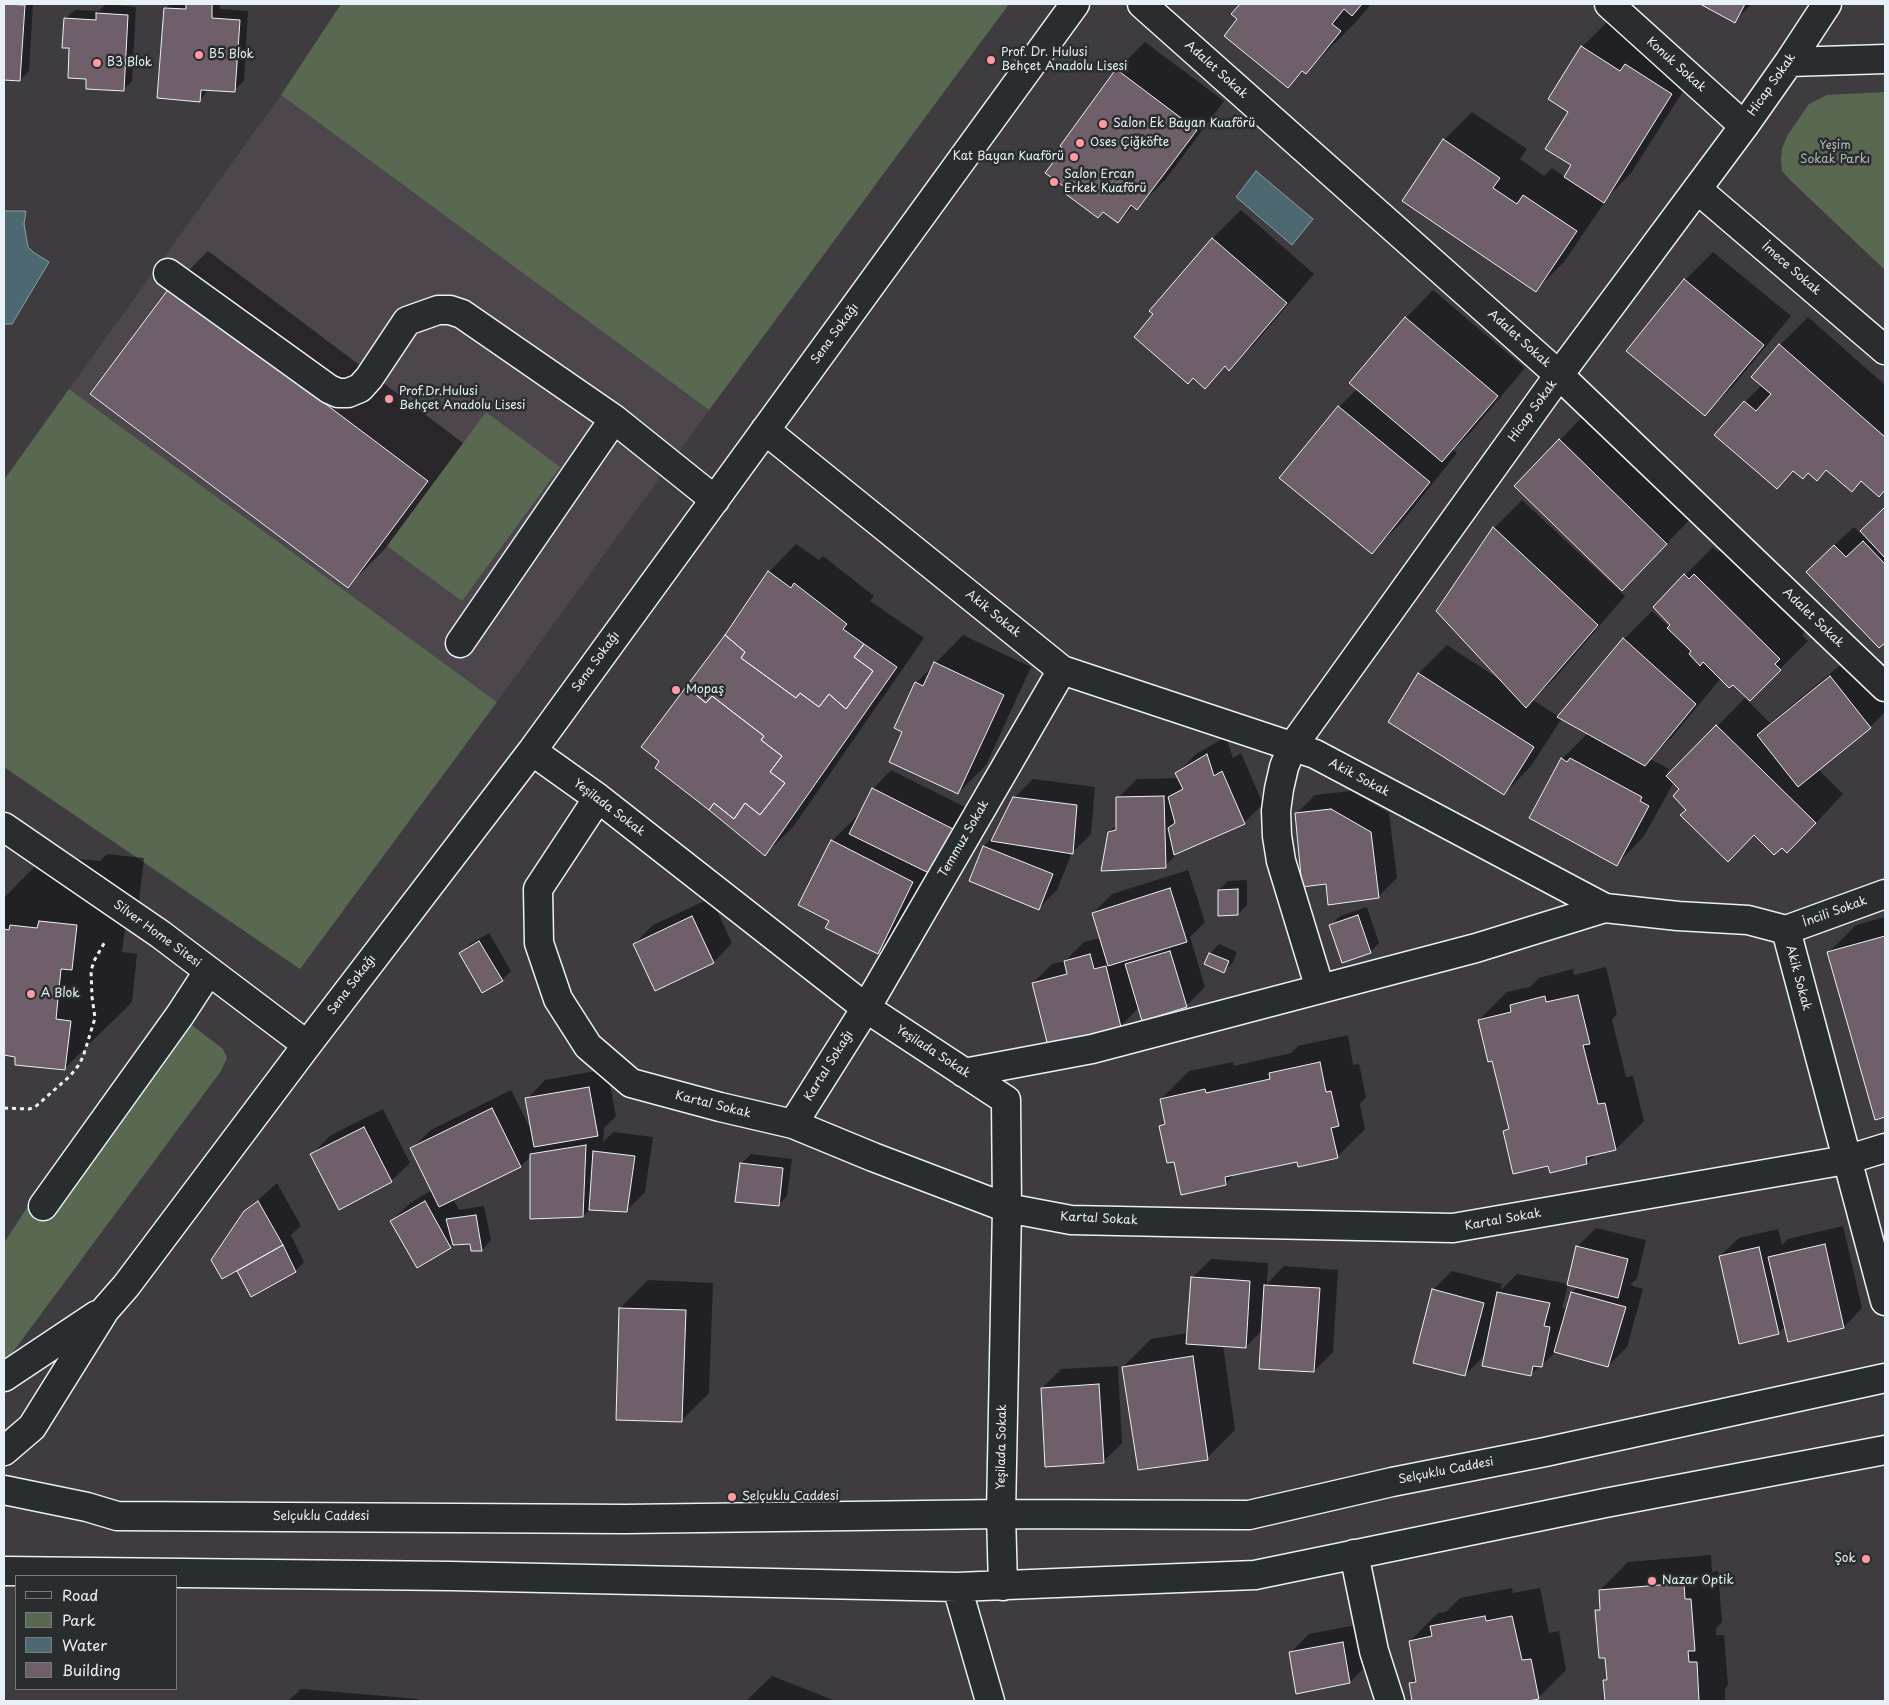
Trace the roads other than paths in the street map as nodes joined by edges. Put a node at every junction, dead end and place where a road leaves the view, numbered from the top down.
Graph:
1 (1075, 4) edge
2 (1142, 4) edge
3 (1609, 4) edge
4 (1826, 4) edge
5 (1885, 59) edge
6 (1789, 62) junction
7 (1744, 126) junction
8 (1697, 189) junction
9 (168, 274) dead end
10 (1885, 350) edge
11 (1559, 375) junction
12 (614, 419) junction
13 (766, 430) junction
14 (715, 500) junction
15 (460, 643) dead end
16 (1062, 670) junction
17 (1885, 687) edge
18 (1292, 747) junction
19 (532, 751) junction
20 (598, 798) junction
21 (4, 827) edge
22 (1885, 894) edge
23 (1605, 908) junction
24 (1786, 930) junction
25 (208, 972) junction
26 (1320, 989) junction
27 (866, 1008) junction
28 (307, 1045) junction
29 (964, 1073) junction
30 (793, 1124) junction
31 (1885, 1148) edge
32 (1846, 1160) junction
33 (43, 1206) dead end
34 (1007, 1208) junction
35 (1885, 1301) edge
36 (104, 1310) junction
37 (4, 1377) edge
38 (1885, 1378) edge
39 (1885, 1450) edge
40 (4, 1451) edge
41 (4, 1490) edge
42 (1001, 1514) junction
43 (1354, 1554) junction
44 (4, 1571) edge
45 (1003, 1586) junction
46 (956, 1587) junction
47 (990, 1701) edge
48 (1390, 1701) edge

1 - 13 street, Sena Sokağı
2 - 11 street, Adalet Sokak
3 - 7 street, Konuk Sokak
4 - 6 street, Hicap Sokak
5 - 6 street
6 - 7 street, Hicap Sokak
7 - 8 street, Hicap Sokak
8 - 10 street, İmece Sokak
8 - 11 street, Hicap Sokak
9 - 12 street
11 - 17 street, Adalet Sokak
11 - 18 street, Hicap Sokak
12 - 14 street
12 - 15 street
13 - 14 street, Sena Sokağı
13 - 16 street, Akik Sokak
14 - 19 street, Sena Sokağı
16 - 18 street, Akik Sokak
16 - 27 street, Temmuz Sokak
18 - 23 street, Akik Sokak
18 - 26 street, Hicap Sokak
19 - 20 street, Yeşilada Sokak
19 - 28 street, Sena Sokağı
20 - 27 street, Yeşilada Sokak
20 - 30 street, Kartal Sokak
21 - 25 street, Silver Home Sitesi
22 - 24 street, İncili Sokak
23 - 24 street, Akik Sokak
23 - 26 street
24 - 32 street, Akik Sokak
25 - 28 street, Silver Home Sitesi
25 - 33 street
26 - 29 street
27 - 29 street, Yeşilada Sokak
27 - 30 street, Kartal Sokağı
28 - 36 street, Sena Sokağı
29 - 34 street, Yeşilada Sokak
30 - 34 street, Kartal Sokak
31 - 32 street, Kartal Sokak
32 - 34 street, Kartal Sokak
32 - 35 street, Akik Sokak
34 - 42 street, Yeşilada Sokak
36 - 37 street
36 - 40 street
38 - 42 street, Selçuklu Caddesi
39 - 43 street
41 - 42 street, Selçuklu Caddesi
42 - 45 street
43 - 45 street
43 - 48 street
44 - 46 street
45 - 46 street
46 - 47 street

